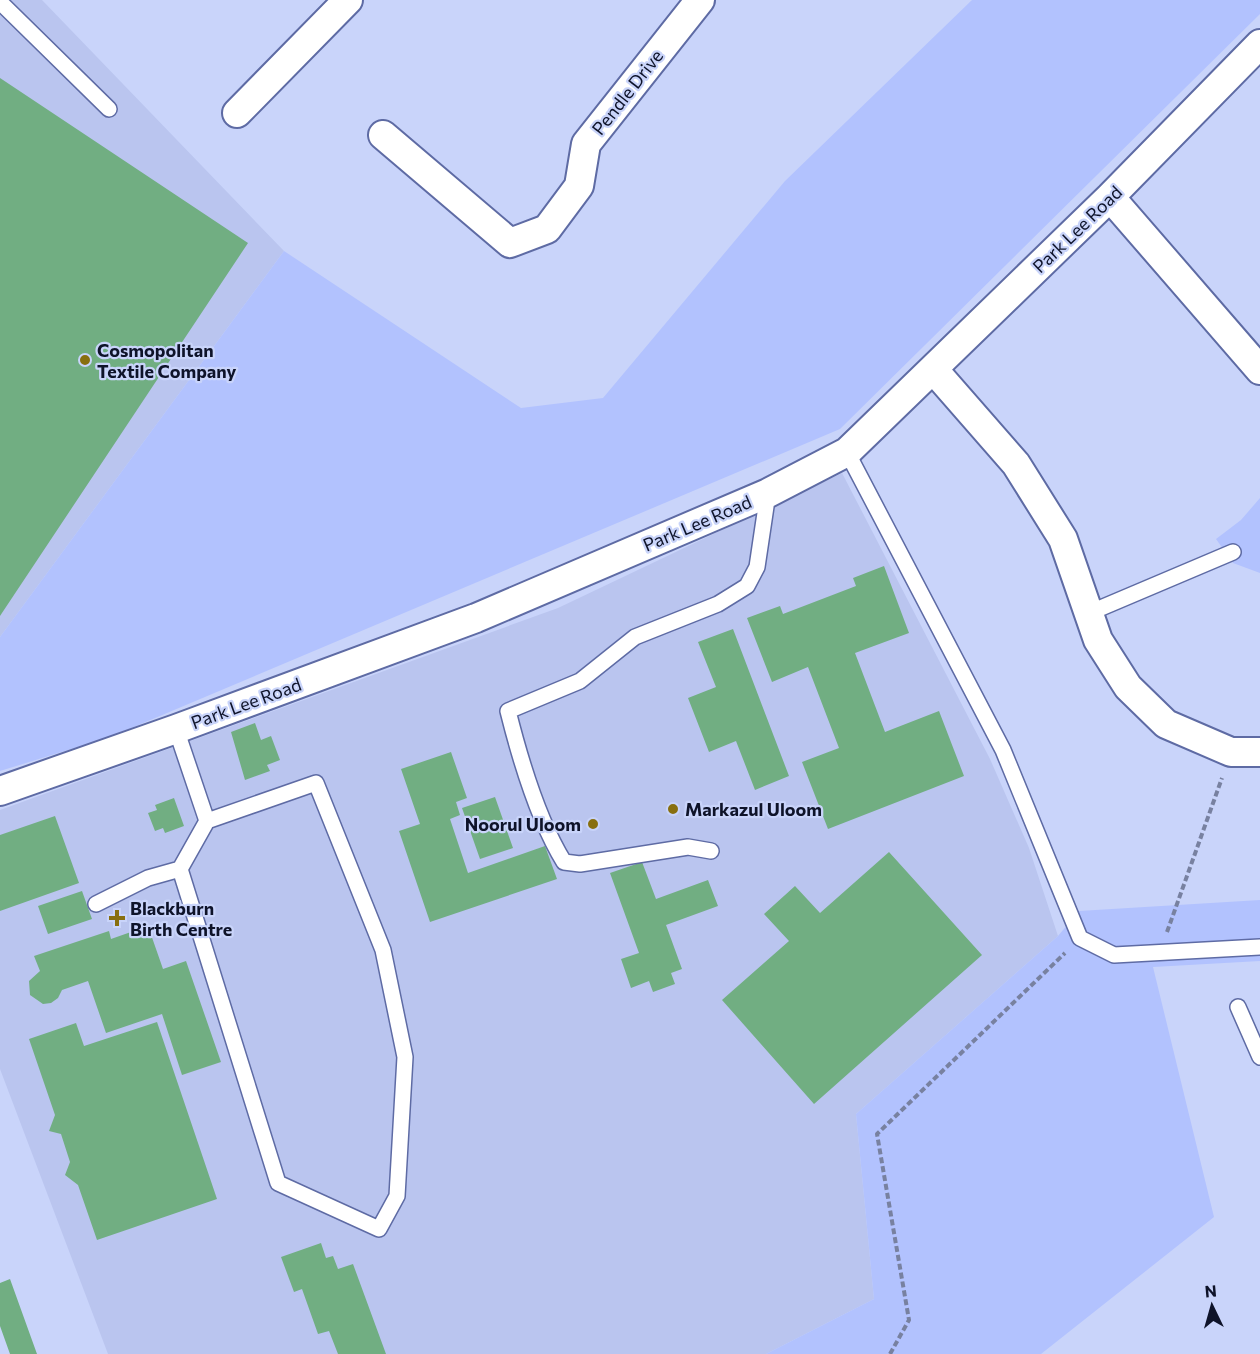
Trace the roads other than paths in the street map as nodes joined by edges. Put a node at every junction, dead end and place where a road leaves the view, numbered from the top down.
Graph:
1 (348, 0) edge
2 (700, 0) edge
3 (0, 2) edge
4 (1260, 44) edge
5 (108, 109) dead end
6 (237, 113) dead end
7 (383, 135) dead end
8 (1110, 197) junction
9 (933, 369) junction
10 (1260, 370) edge
11 (847, 452) junction
12 (768, 493) junction
13 (1233, 552) dead end
14 (1089, 613) junction
15 (176, 729) junction
16 (1260, 752) edge
17 (0, 791) edge
18 (207, 821) junction
19 (711, 851) dead end
20 (180, 869) junction
21 (96, 904) dead end
22 (1260, 947) edge
23 (1238, 1007) dead end
24 (1260, 1057) edge

1 - 6 street
2 - 7 street, Pendle Drive
3 - 5 lane
4 - 8 street, Park Lee Road
8 - 9 street, Park Lee Road
8 - 10 street
9 - 11 street, Park Lee Road
9 - 14 street
11 - 12 street, Park Lee Road
11 - 22 lane
12 - 15 street, Park Lee Road
12 - 19 lane
13 - 14 lane
14 - 16 street
15 - 17 street, Park Lee Road
15 - 18 lane
18 - 20 lane
18 - 20 lane
20 - 21 lane
23 - 24 lane

